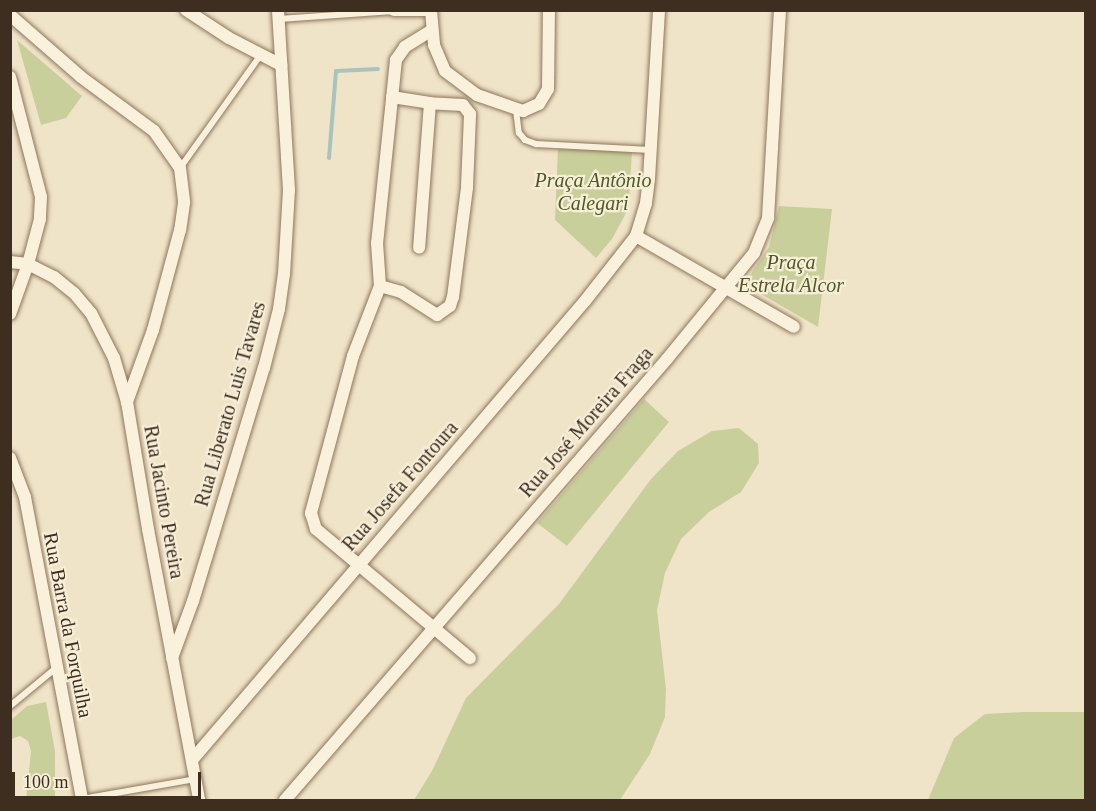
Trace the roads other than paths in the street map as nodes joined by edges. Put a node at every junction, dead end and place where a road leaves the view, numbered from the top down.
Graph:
1 (186, 10) edge
2 (425, 10) edge
3 (431, 10) edge
4 (549, 10) edge
5 (659, 10) edge
6 (780, 10) edge
7 (394, 11) edge
8 (10, 15) edge
9 (279, 15) edge
10 (432, 30) junction
11 (260, 56) junction
12 (281, 65) junction
13 (10, 77) edge
14 (392, 97) junction
15 (430, 104) junction
16 (516, 110) junction
17 (652, 150) junction
18 (180, 168) junction
19 (636, 236) junction
20 (419, 248) dead end
21 (10, 262) edge
22 (28, 264) junction
23 (380, 286) junction
24 (726, 286) junction
25 (10, 315) edge
26 (794, 327) dead end
27 (127, 402) junction
28 (10, 458) edge
29 (359, 563) junction
30 (434, 628) junction
31 (172, 658) junction
32 (470, 658) dead end
33 (56, 668) junction
34 (10, 706) edge
35 (192, 760) junction
36 (196, 779) junction
37 (82, 800) edge
38 (199, 801) edge
39 (285, 801) edge

1 - 11 street
2 - 7 street
3 - 10 street
4 - 16 street
5 - 17 street
6 - 24 street, Rua José Moreira Fraga
7 - 9 lane
8 - 18 street
9 - 12 street, Rua Liberato Luis Tavares
10 - 14 street
10 - 16 street
11 - 12 street
11 - 18 lane
12 - 31 street, Rua Liberato Luis Tavares
13 - 22 street
14 - 15 street
14 - 23 street
15 - 20 street
15 - 23 street
16 - 17 lane
17 - 19 street
18 - 27 street
19 - 24 street
19 - 29 street, Rua Josefa Fontoura
21 - 22 street, Rua Jacinto Pereira
22 - 25 street
22 - 27 street, Rua Jacinto Pereira
23 - 29 street
24 - 26 street
24 - 30 street, Rua José Moreira Fraga
27 - 31 street, Rua Jacinto Pereira
28 - 33 street, Rua Barra da Forquilha
29 - 30 street
29 - 35 street, Rua Josefa Fontoura
30 - 32 street
30 - 39 street, Rua José Moreira Fraga
31 - 35 street, Rua Jacinto Pereira
33 - 34 lane
33 - 37 street, Rua Barra da Forquilha
35 - 36 street, Rua Jacinto Pereira
36 - 37 lane
36 - 38 street, Rua Jacinto Pereira

